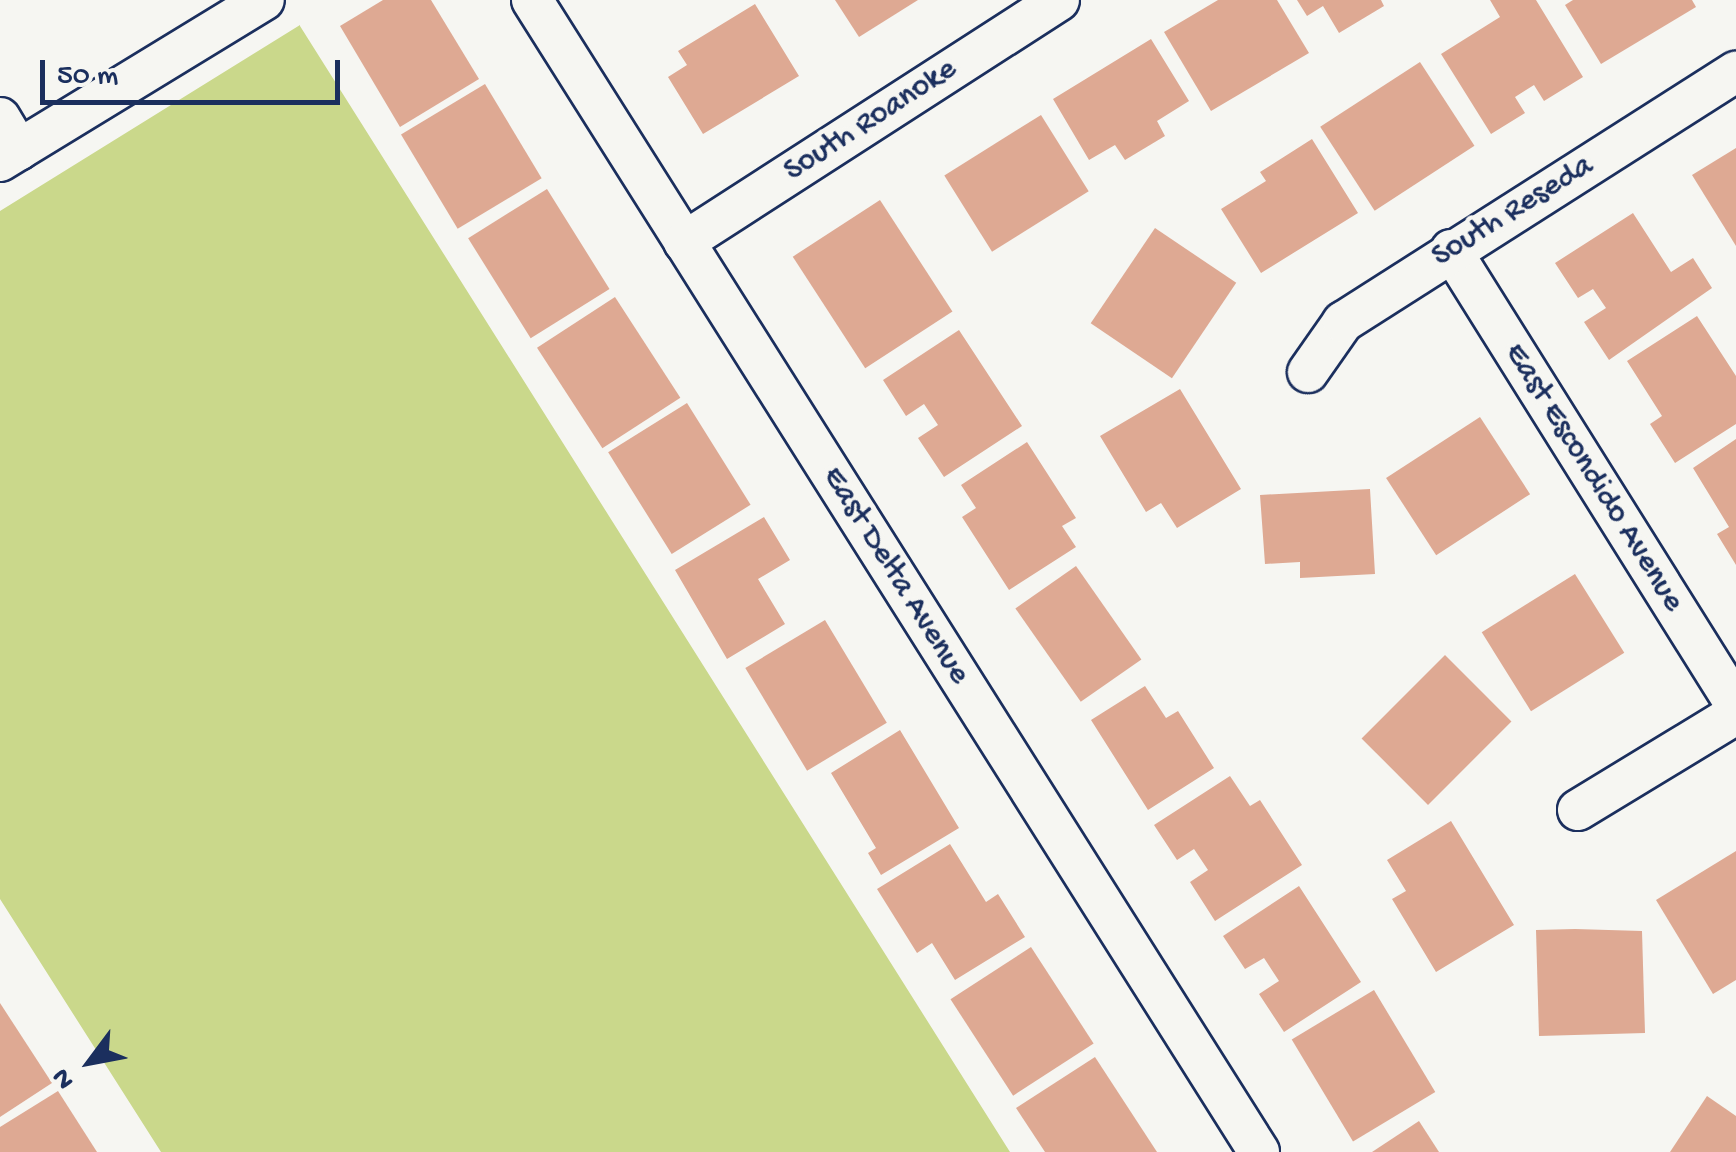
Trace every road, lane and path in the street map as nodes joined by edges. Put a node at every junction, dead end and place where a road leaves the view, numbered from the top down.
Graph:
1 (532, 0) edge
2 (1059, 0) edge
3 (258, 1) edge
4 (1736, 72) edge
5 (6, 143) edge
6 (684, 242) junction
7 (1451, 250) junction
8 (1308, 372) dead end
9 (1736, 705) edge
10 (1736, 714) edge
11 (1578, 810) dead end
12 (1259, 1152) edge

1 - 6 street, East Delta Avenue
2 - 6 street, South Roanoke
3 - 5 street
4 - 7 street, South Reseda
6 - 12 street, East Delta Avenue
7 - 8 street, South Reseda
7 - 9 street, East Escondido Avenue
10 - 11 street

